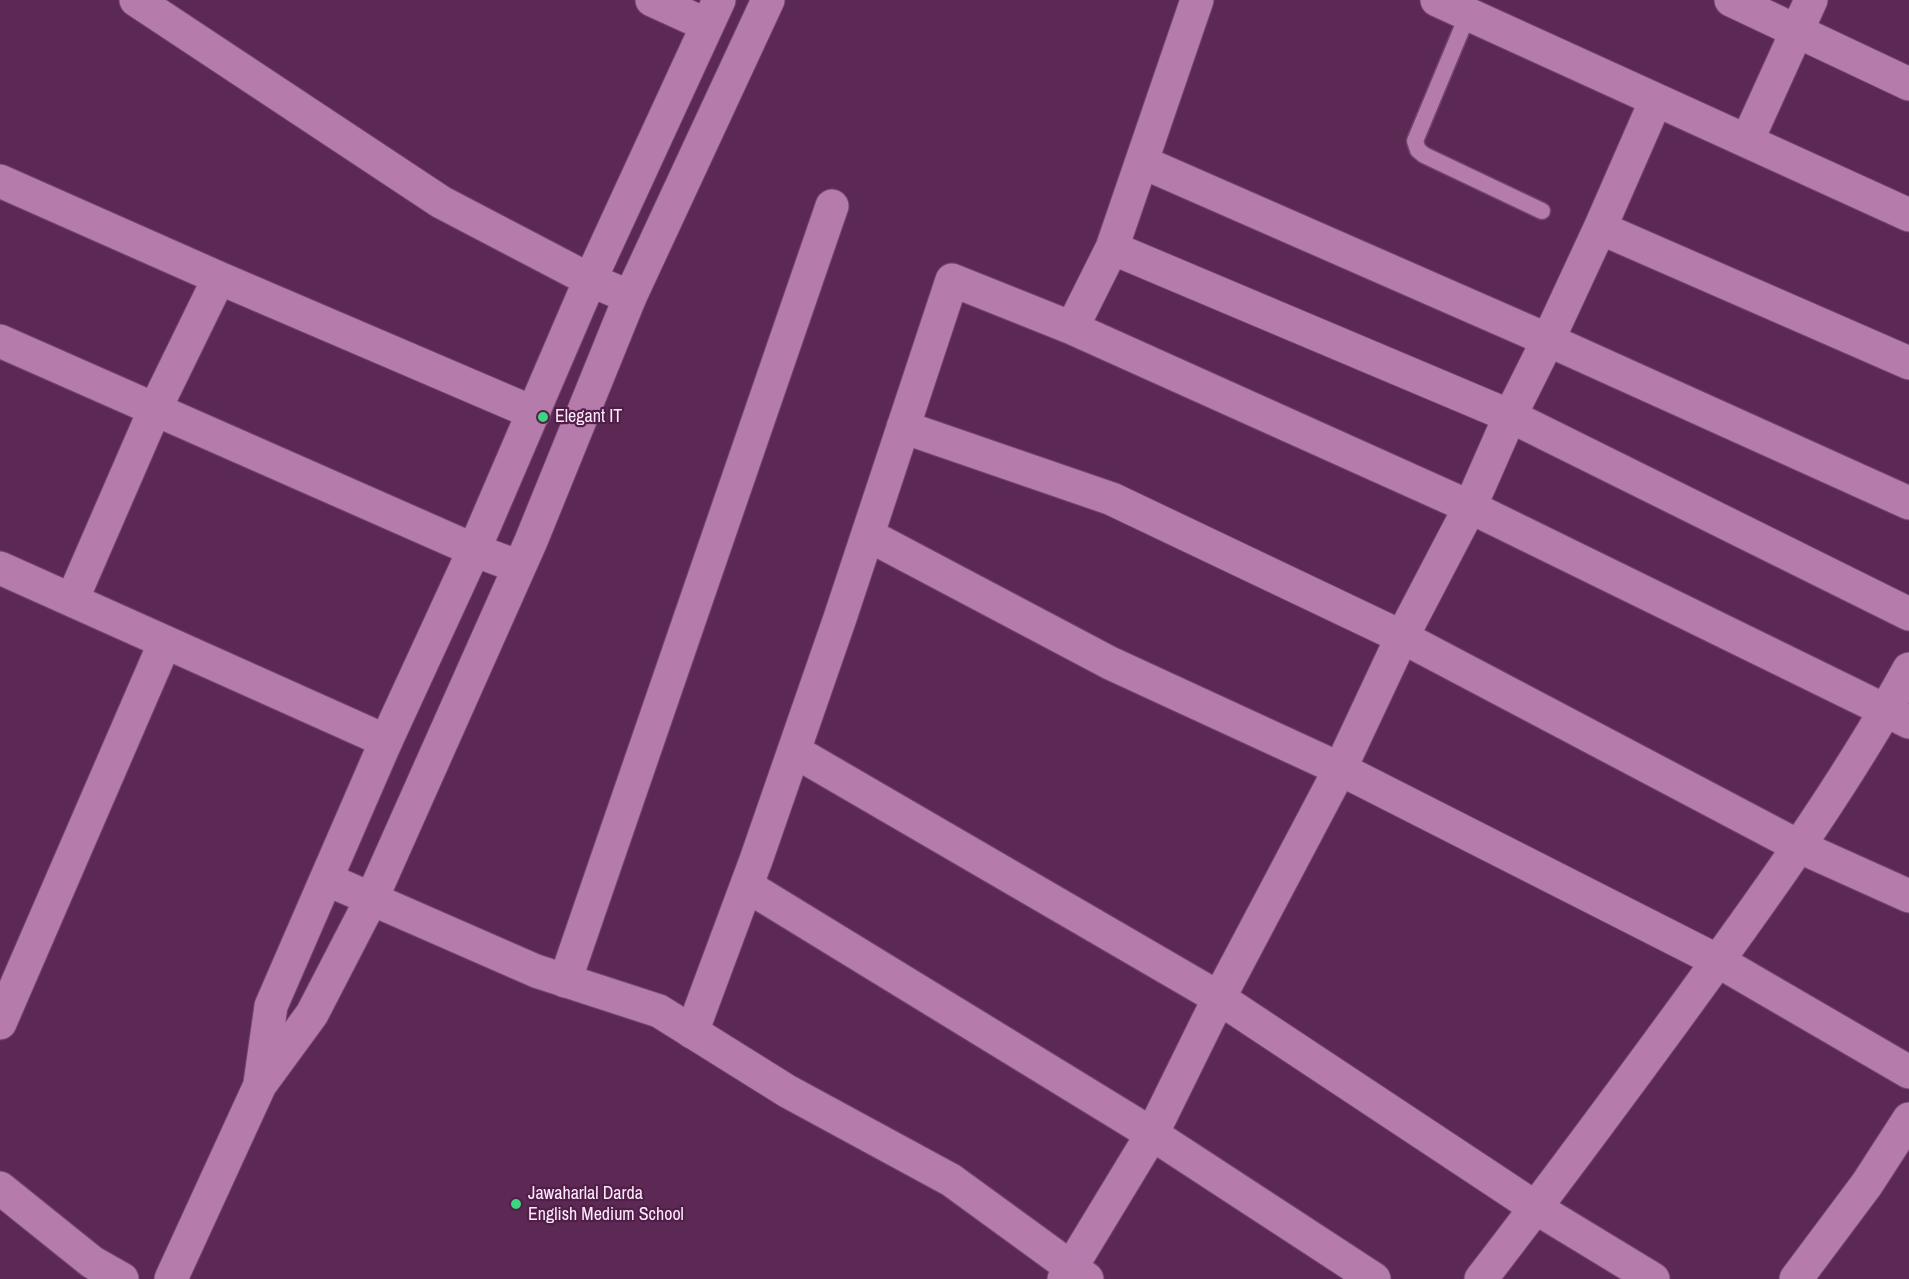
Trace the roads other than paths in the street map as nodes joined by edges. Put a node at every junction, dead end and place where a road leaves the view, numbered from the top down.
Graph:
1 (136, 0) edge
2 (652, 0) edge
3 (768, 0) edge
4 (1197, 0) edge
5 (1437, 0) edge
6 (1731, 0) edge
7 (1811, 0) edge
8 (713, 13) edge
9 (1468, 14) junction
10 (1797, 31) junction
11 (1909, 84) edge
12 (1656, 99) junction
13 (1747, 141) junction
14 (1142, 162) junction
15 (0, 181) edge
16 (832, 206) dead end
17 (1542, 211) dead end
18 (1909, 215) edge
19 (1600, 228) junction
20 (1112, 248) junction
21 (219, 278) junction
22 (590, 279) junction
23 (630, 297) junction
24 (1072, 328) junction
25 (1548, 340) junction
26 (0, 341) edge
27 (1909, 363) edge
28 (155, 409) junction
29 (534, 412) junction
30 (1510, 416) junction
31 (903, 427) junction
32 (1909, 503) edge
33 (1470, 507) junction
34 (868, 535) junction
35 (474, 550) junction
36 (519, 567) junction
37 (0, 568) edge
38 (72, 600) junction
39 (1909, 615) edge
40 (1402, 637) junction
41 (165, 642) junction
42 (1909, 669) edge
43 (1898, 716) edge
44 (386, 741) junction
45 (794, 751) junction
46 (1340, 769) junction
47 (1800, 847) junction
48 (326, 879) junction
49 (747, 886) junction
50 (1909, 896) edge
51 (372, 898) junction
52 (1718, 962) junction
53 (565, 981) junction
54 (1218, 998) junction
55 (0, 1023) edge
56 (692, 1032) junction
57 (1909, 1072) edge
58 (260, 1085) junction
59 (1909, 1119) edge
60 (1152, 1134) junction
61 (0, 1188) edge
62 (1536, 1208) junction
63 (1074, 1275) edge
64 (1805, 1277) edge
65 (122, 1279) edge
66 (171, 1279) edge
67 (1374, 1279) edge
68 (1481, 1279) edge
69 (1653, 1279) edge

1 - 22 street
2 - 8 street
3 - 23 street
4 - 14 street
5 - 9 street
6 - 10 street
7 - 10 street
8 - 22 street
9 - 12 street
9 - 17 lane
10 - 11 street
10 - 13 street
12 - 13 street
12 - 19 street
13 - 18 street
14 - 20 street
14 - 25 street
15 - 21 street
16 - 53 street
19 - 25 street
19 - 27 street
20 - 24 street
20 - 30 street
21 - 28 street
21 - 29 street
22 - 23 street
22 - 29 street
23 - 36 street
24 - 31 street
24 - 33 street
25 - 30 street
25 - 32 street
26 - 28 street
28 - 35 street
28 - 38 street
29 - 35 street
30 - 33 street
30 - 39 street
31 - 34 street
31 - 40 street
33 - 40 street
33 - 43 street
34 - 45 street
34 - 46 street
35 - 36 street
35 - 44 street
36 - 51 street
37 - 38 street
38 - 41 street
40 - 46 street
40 - 47 street
41 - 44 street
41 - 55 street
42 - 43 street
43 - 47 street
44 - 48 street
45 - 49 street
45 - 54 street
46 - 52 street
46 - 54 street
47 - 50 street
47 - 52 street
48 - 51 street
48 - 58 street
49 - 56 street
49 - 60 street
51 - 53 street
51 - 58 street
52 - 57 street
52 - 62 street
53 - 56 street
54 - 60 street
54 - 62 street
56 - 63 street
58 - 66 street
59 - 64 street
60 - 63 street
60 - 67 street
61 - 65 street
62 - 68 street
62 - 69 street

